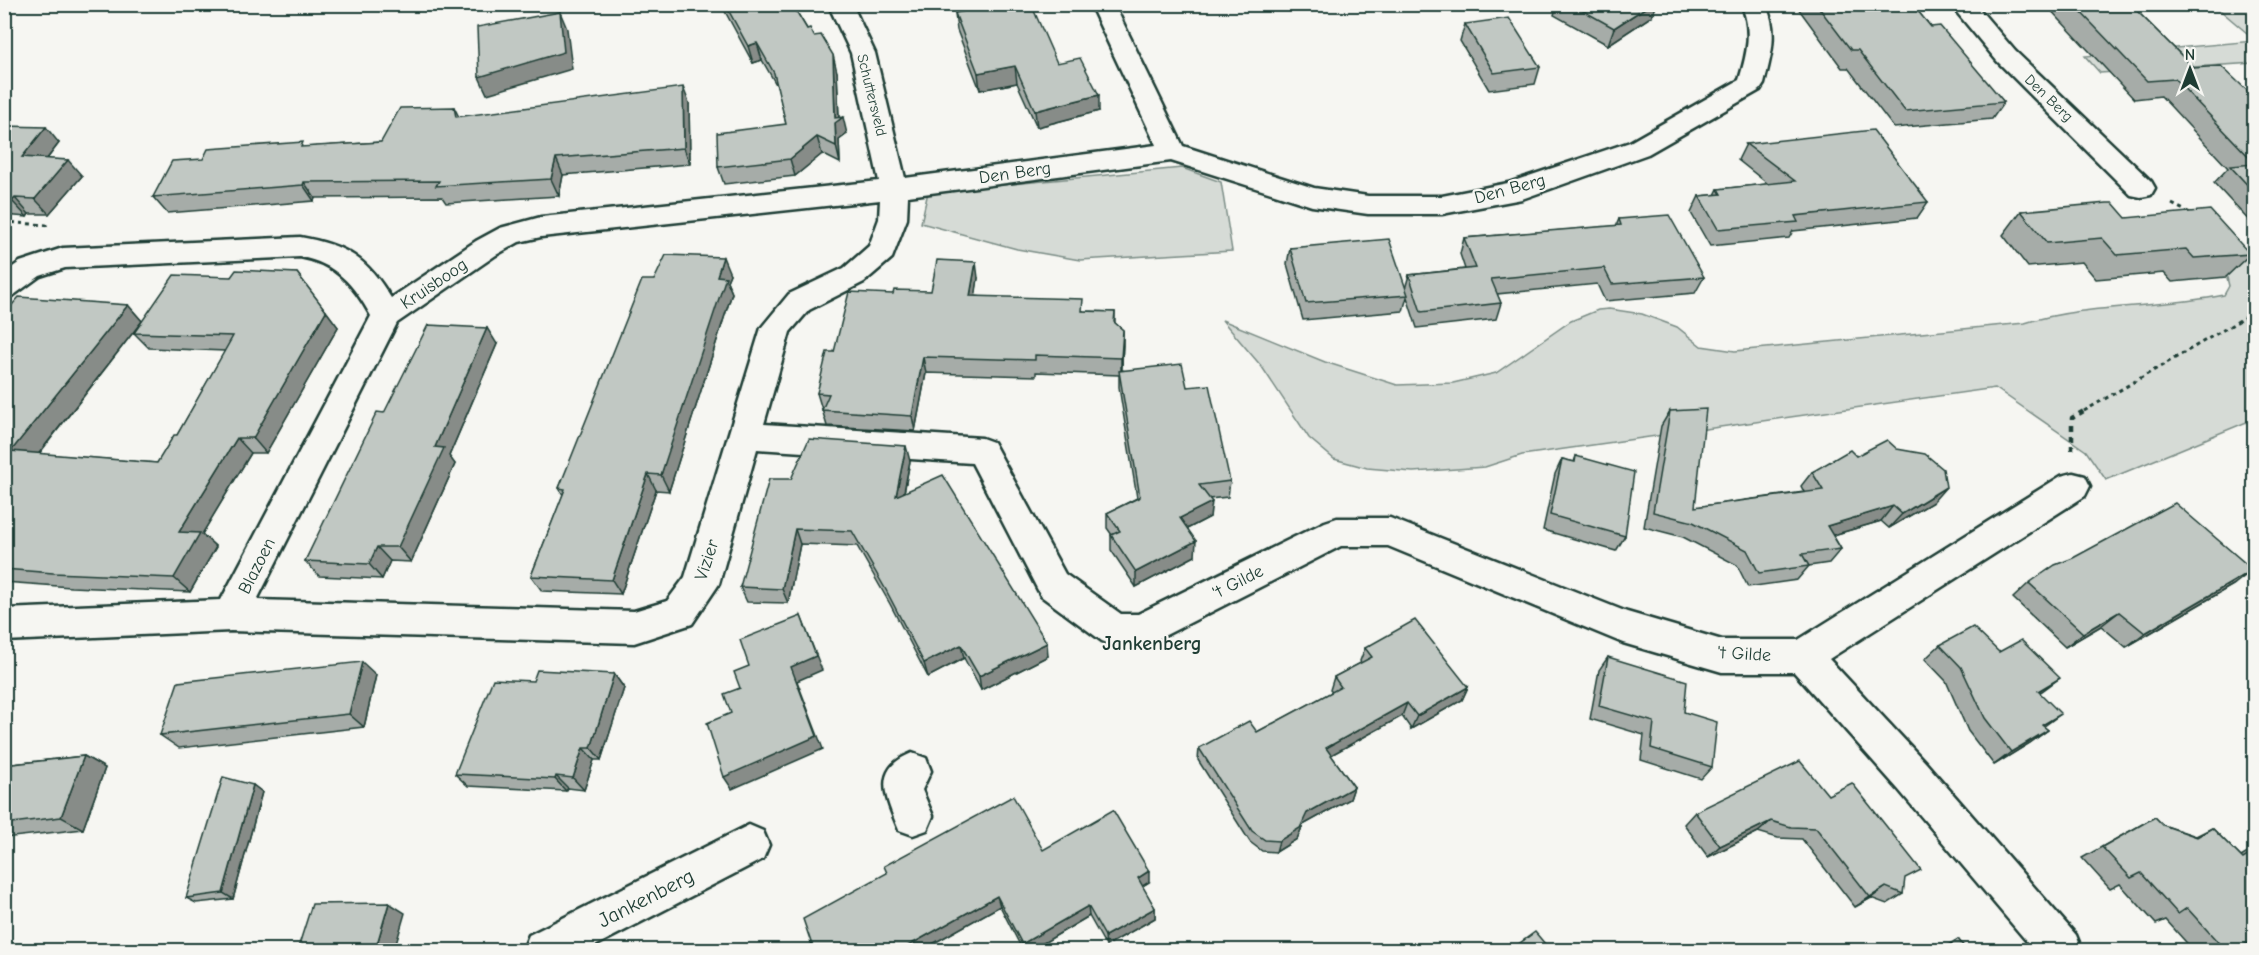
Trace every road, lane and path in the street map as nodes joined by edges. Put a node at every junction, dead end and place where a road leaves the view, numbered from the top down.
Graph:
1 (840, 4) edge
2 (1102, 4) edge
3 (1753, 4) edge
4 (1962, 4) edge
5 (1172, 152) junction
6 (2141, 188) joint
7 (894, 189) junction
8 (2199, 219) edge
9 (2239, 252) edge
10 (2254, 267) edge
11 (4, 288) edge
12 (2254, 312) edge
13 (386, 316) junction
14 (745, 436) junction
15 (2073, 486) joint
16 (231, 615) junction
17 (4, 626) edge
18 (1803, 656) junction
19 (912, 771) dead end
20 (913, 816) dead end
21 (749, 845) dead end
22 (544, 951) edge
23 (2061, 951) edge

1 - 7 street, Schuttersveld
2 - 5 street
3 - 5 street, Den Berg
4 - 6 street, Den Berg
5 - 7 street, Den Berg
6 - 8 path
7 - 13 street, Kruisboog
7 - 14 street, Vizier
9 - 10 path
11 - 13 street, Kruisboog
12 - 15 path
13 - 16 street, Blazoen
14 - 16 street, Vizier
14 - 18 street, 't Gilde
15 - 18 street
16 - 17 street, Blazoen
18 - 23 street
19 - 20 street
21 - 22 street, Jankenberg

